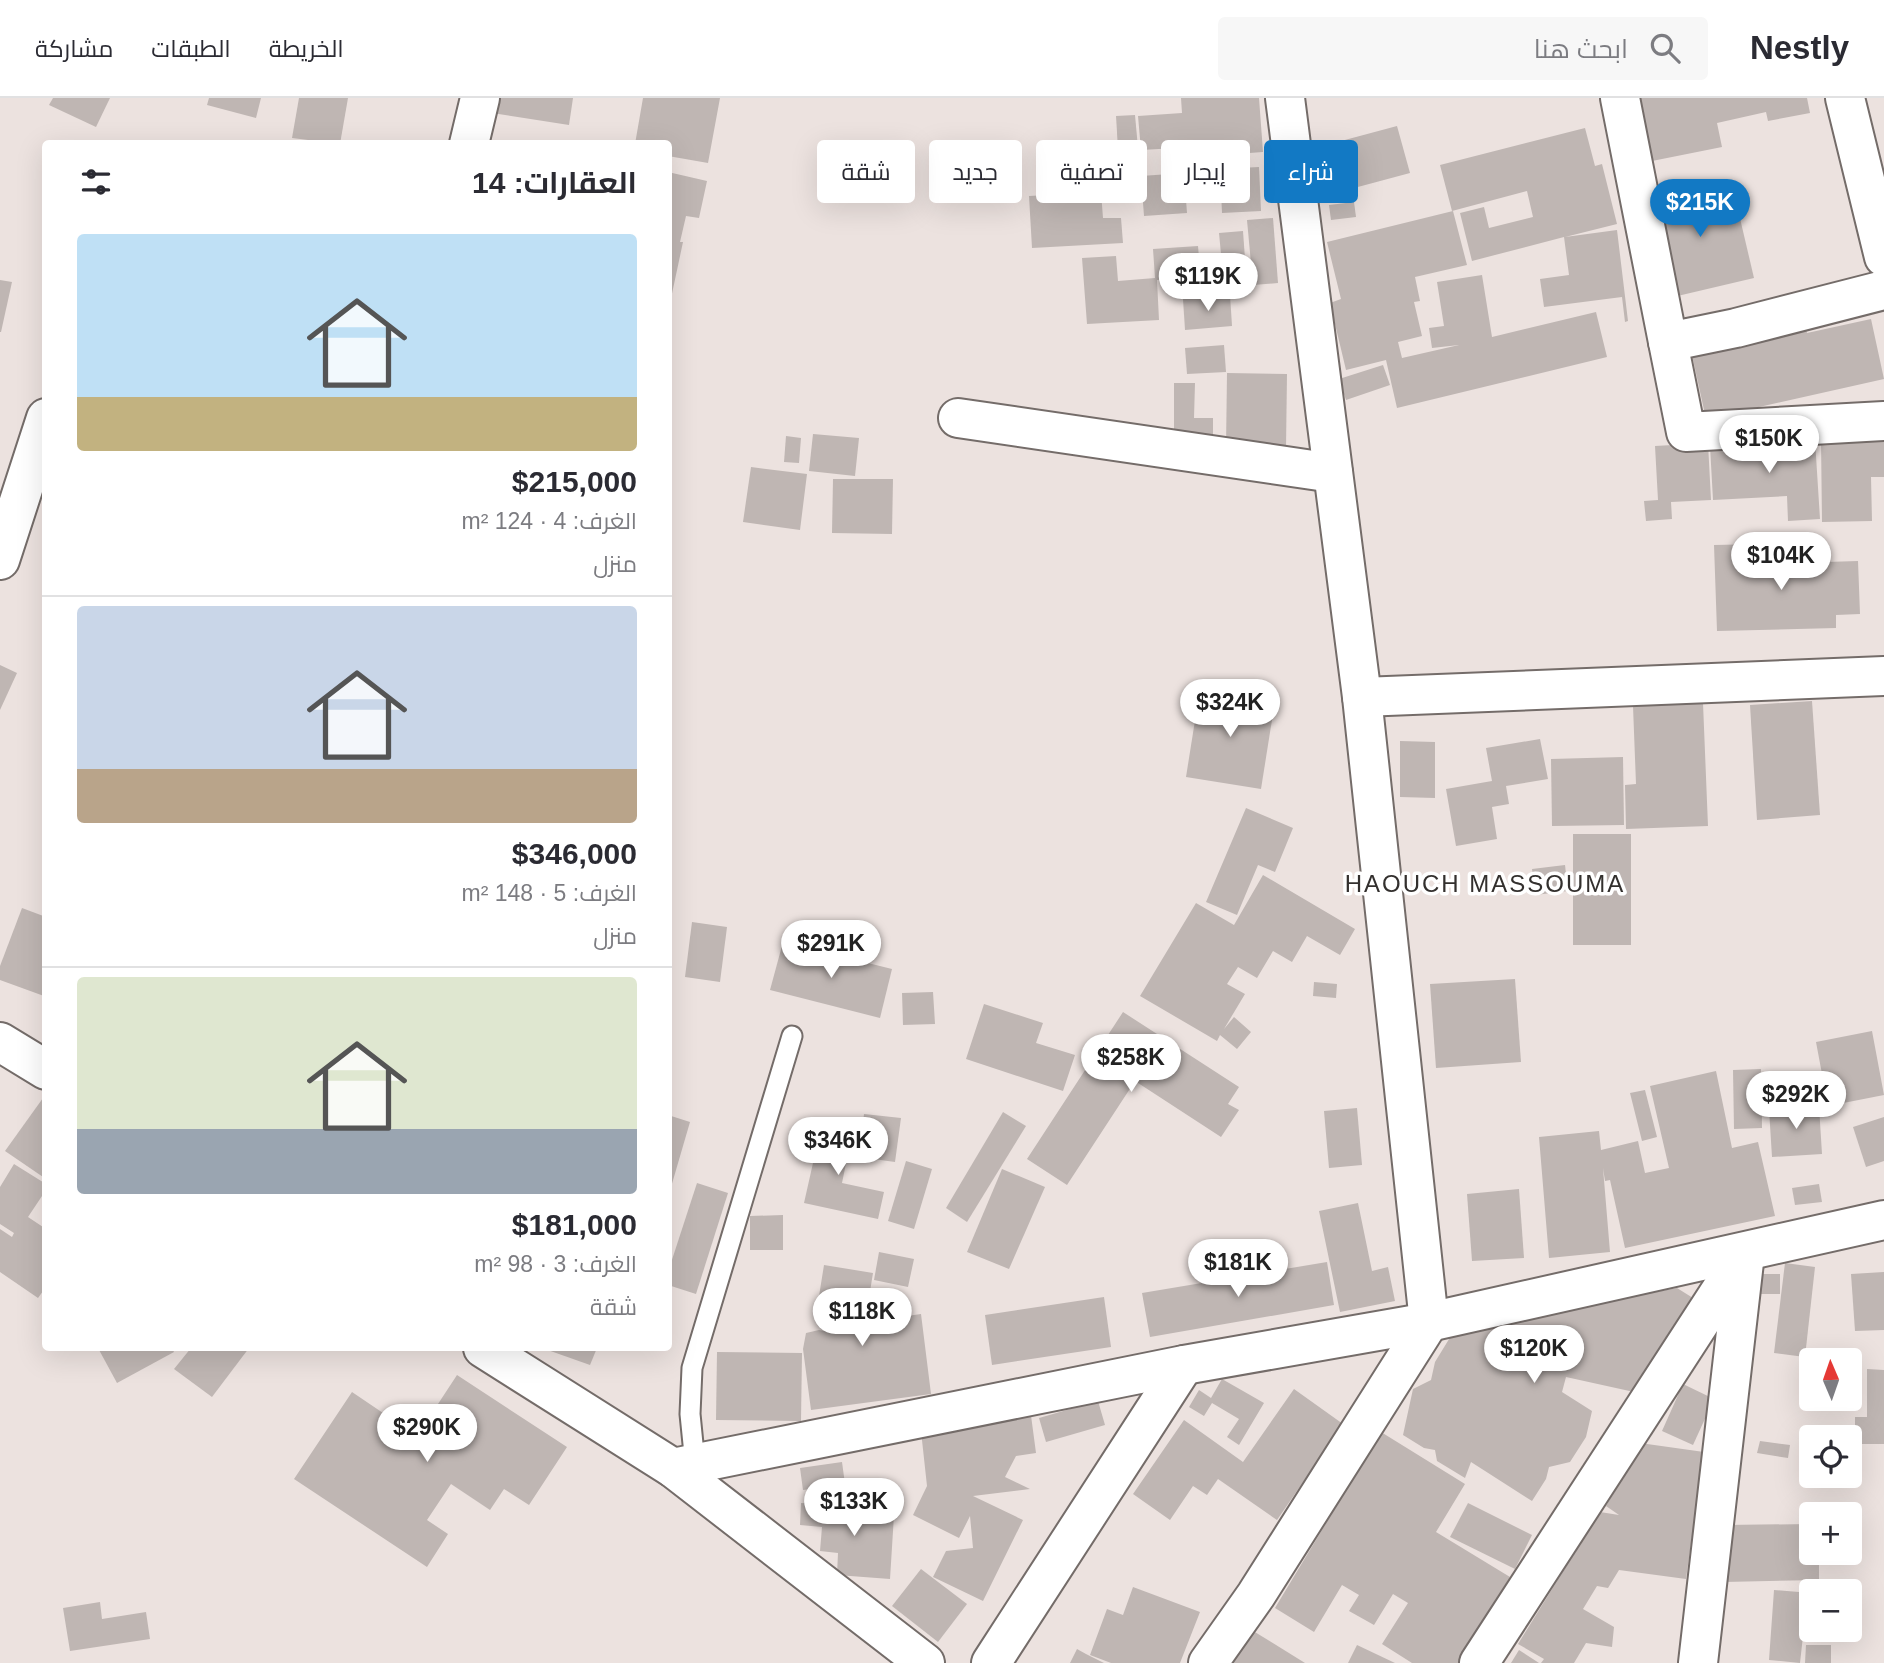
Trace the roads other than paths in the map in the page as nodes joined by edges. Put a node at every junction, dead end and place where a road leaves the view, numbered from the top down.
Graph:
1 (480, 98) edge
2 (1285, 98) edge
3 (1620, 98) edge
4 (1845, 98) edge
5 (470, 140) edge
6 (1884, 257) edge
7 (1884, 290) edge
8 (1668, 342) junction
9 (958, 418) dead end
10 (1884, 421) edge
11 (42, 430) edge
12 (1333, 473) junction
13 (0, 560) edge
14 (1884, 676) edge
15 (1362, 697) junction
16 (792, 1036) dead end
17 (0, 1042) edge
18 (42, 1068) edge
19 (1884, 1220) edge
20 (1745, 1253) junction
21 (1430, 1322) junction
22 (489, 1351) edge
23 (1184, 1366) junction
24 (684, 1466) junction
25 (925, 1663) edge
26 (991, 1663) edge
27 (1208, 1663) edge
28 (1479, 1663) edge
29 (1698, 1663) edge

1 - 5 street
2 - 12 street
3 - 8 street
4 - 6 street
7 - 8 street
8 - 10 street
9 - 12 street
11 - 13 street
12 - 15 street
14 - 15 street
15 - 21 street
16 - 24 lane
17 - 18 street
19 - 20 street
20 - 21 street
20 - 28 street
20 - 29 street
21 - 23 street
21 - 27 street
22 - 24 street
23 - 24 street
23 - 26 street
24 - 25 street

